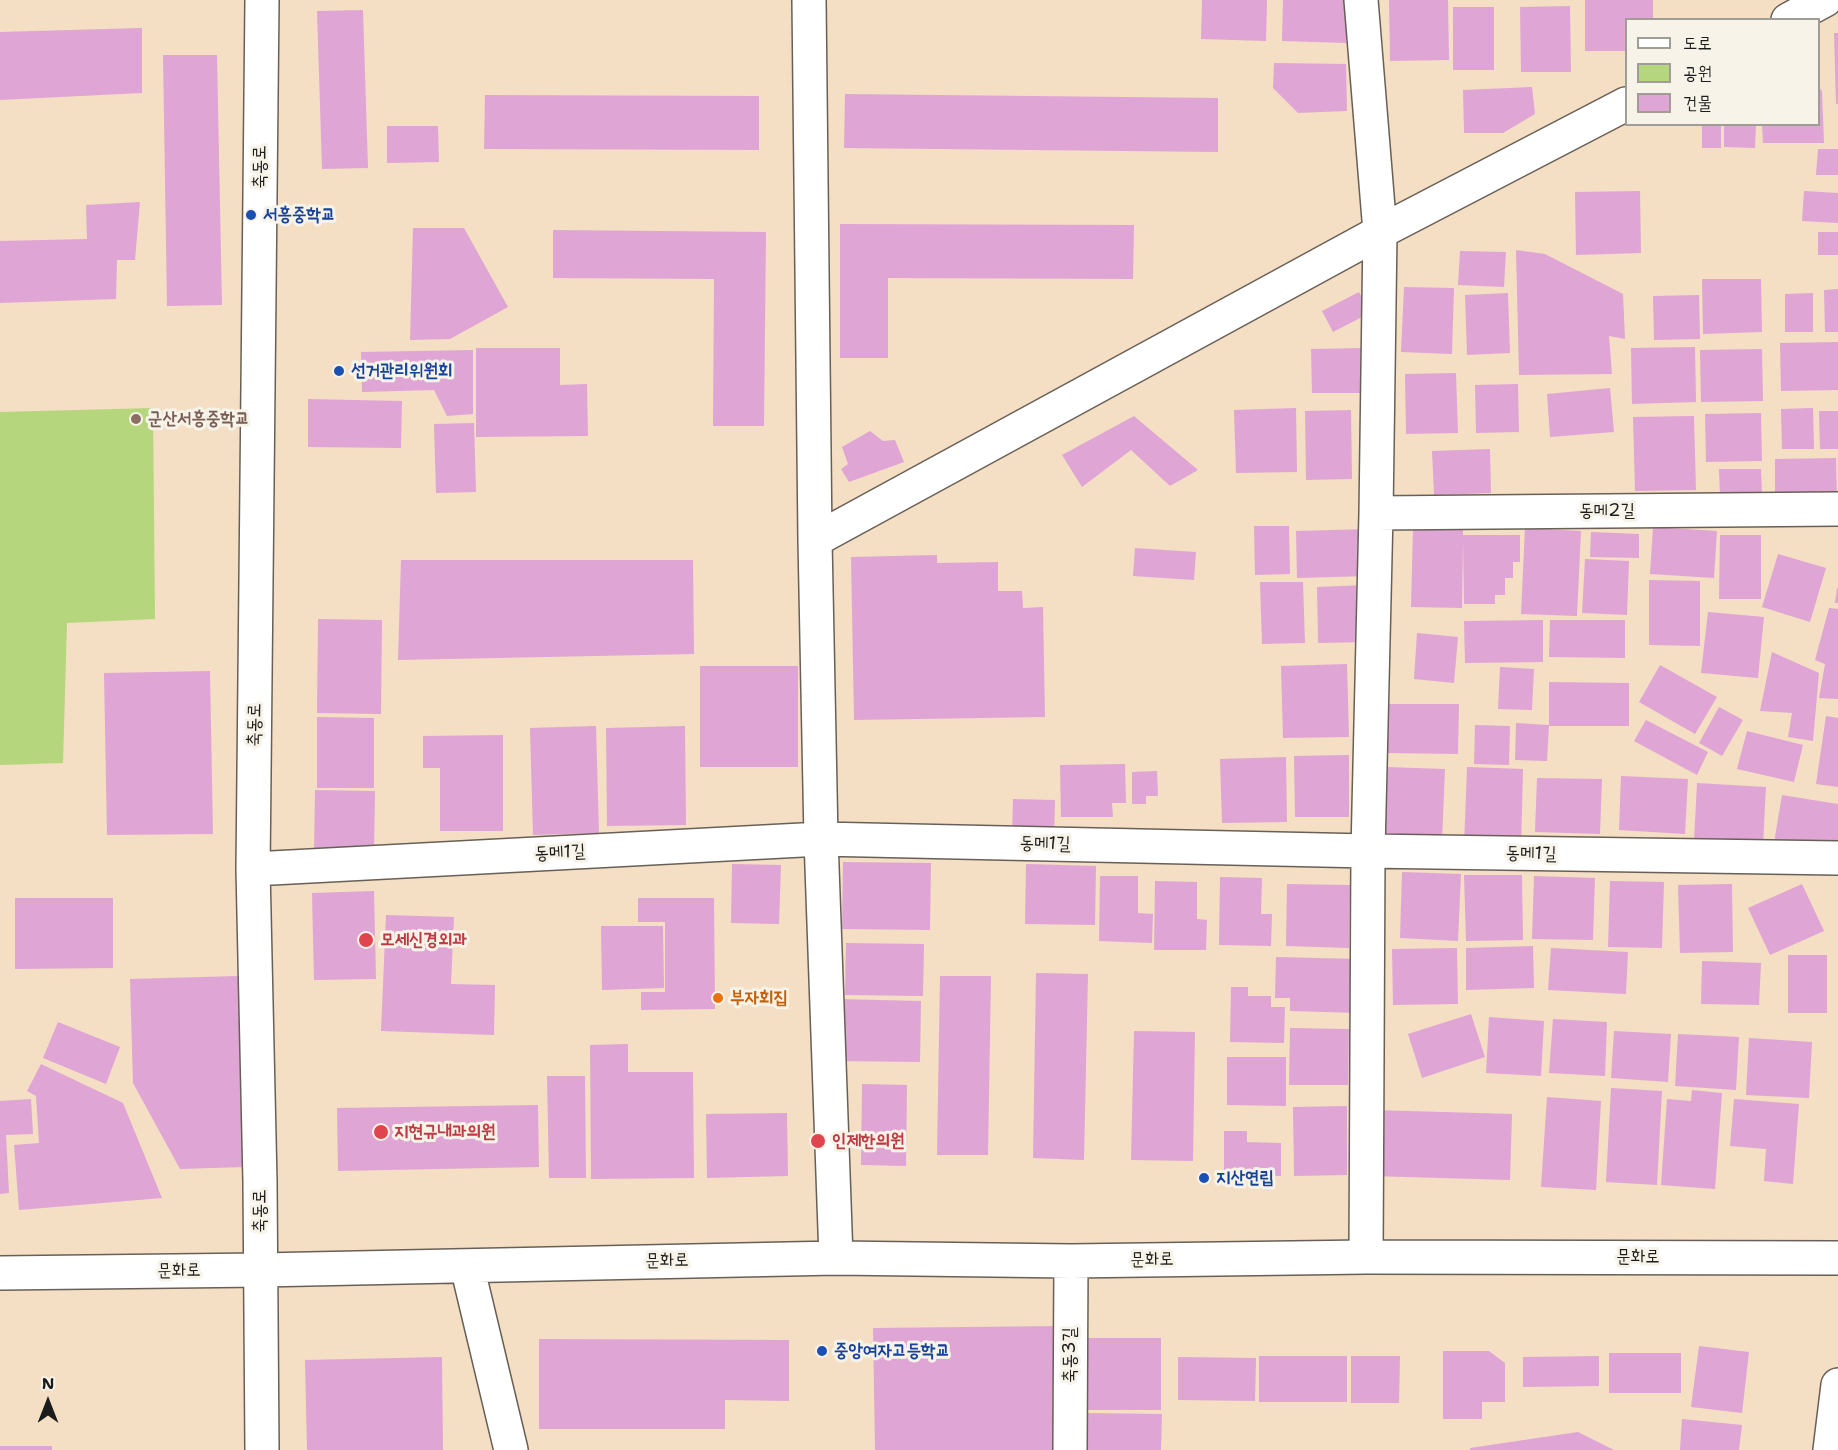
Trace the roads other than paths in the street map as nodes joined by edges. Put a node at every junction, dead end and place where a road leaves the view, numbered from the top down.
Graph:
1 (262, 0) edge
2 (809, 0) edge
3 (1361, 0) edge
4 (1825, 0) edge
5 (1792, 18) edge
6 (1625, 105) edge
7 (1380, 232) junction
8 (1838, 509) edge
9 (1376, 513) junction
10 (815, 540) junction
11 (820, 839) junction
12 (1368, 851) junction
13 (1838, 858) edge
14 (254, 869) junction
15 (1366, 1257) junction
16 (836, 1258) junction
17 (1838, 1258) edge
18 (1071, 1261) junction
19 (467, 1266) junction
20 (261, 1270) junction
21 (0, 1273) edge
22 (1838, 1385) edge
23 (262, 1450) edge
24 (511, 1450) edge
25 (1070, 1450) edge
26 (1830, 1450) edge

1 - 14 street, 축동로
2 - 10 street
3 - 7 street
4 - 5 street
6 - 7 street
7 - 9 street
7 - 10 street
8 - 9 street, 동메2길
9 - 12 street
10 - 11 street
11 - 12 street, 동메1길
11 - 14 street, 동메1길
11 - 16 street
12 - 13 street, 동메1길
12 - 15 street
14 - 20 street, 축동로
15 - 17 street, 문화로
15 - 18 street, 문화로
16 - 18 street, 문화로
16 - 19 street, 문화로
18 - 25 street, 축동3길
19 - 20 street, 문화로
19 - 24 street
20 - 21 street, 문화로
20 - 23 street, 축동로
22 - 26 street

